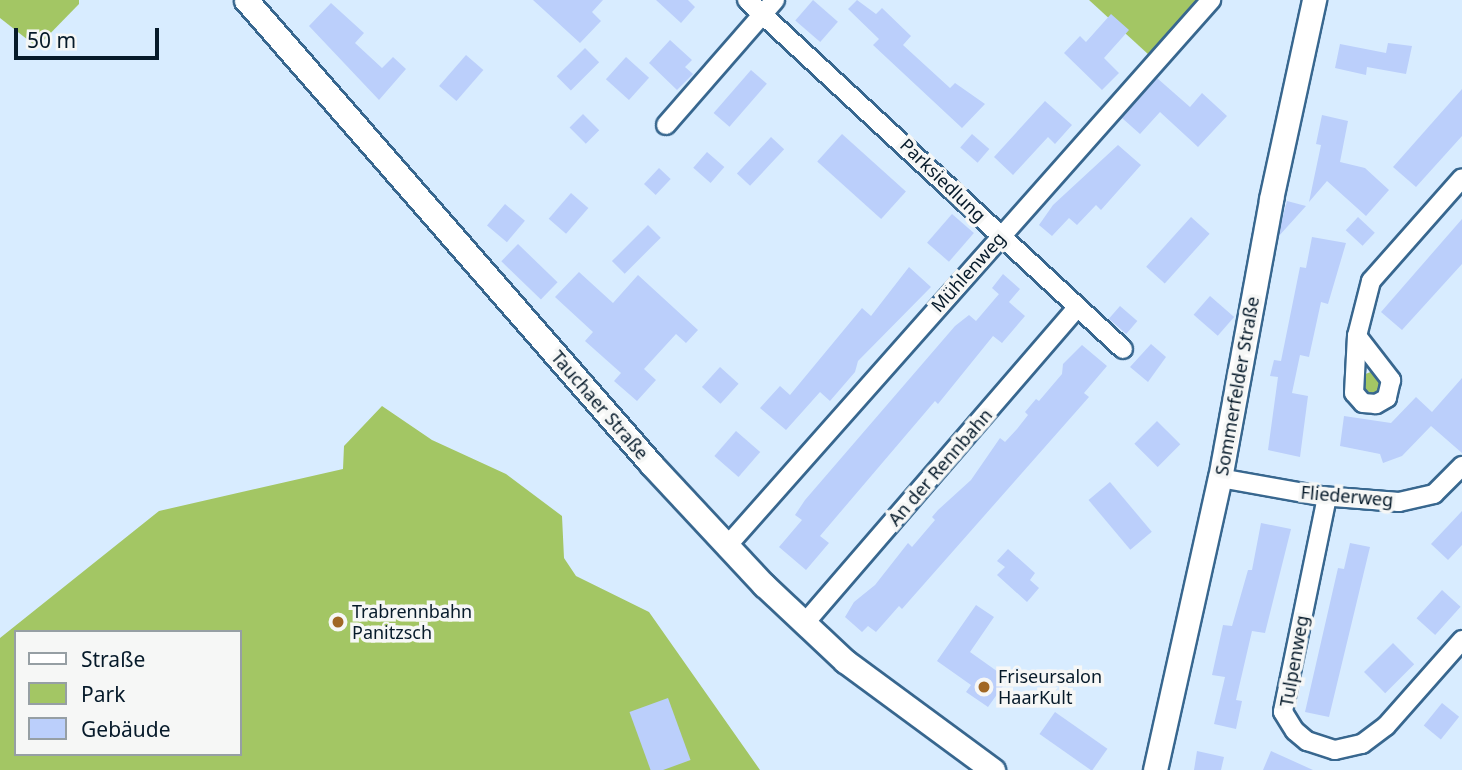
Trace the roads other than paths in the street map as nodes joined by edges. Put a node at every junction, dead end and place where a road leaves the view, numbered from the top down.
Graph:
1 (246, 0) edge
2 (747, 0) edge
3 (775, 0) edge
4 (1211, 0) edge
5 (1314, 0) edge
6 (762, 13) junction
7 (666, 125) dead end
8 (1462, 178) edge
9 (1001, 236) junction
10 (1076, 309) junction
11 (1357, 336) dead end
12 (1123, 349) dead end
13 (1462, 466) edge
14 (1220, 478) junction
15 (1326, 497) junction
16 (727, 546) junction
17 (804, 624) junction
18 (1462, 639) edge
19 (993, 770) edge
20 (1155, 770) edge

1 - 16 street, Tauchaer Straße
2 - 6 street, Parksiedlung
3 - 6 street
4 - 9 street, Mühlenweg
5 - 14 street, Sommerfelder Straße
6 - 7 street
6 - 9 street, Parksiedlung
8 - 11 street
9 - 10 street, Parksiedlung
9 - 16 street, Mühlenweg
10 - 12 street, Parksiedlung
10 - 17 street, An der Rennbahn
13 - 15 street, Fliederweg
14 - 15 street, Fliederweg
14 - 20 street, Sommerfelder Straße
15 - 18 street, Tulpenweg
16 - 17 street, Tauchaer Straße
17 - 19 street, Tauchaer Straße

